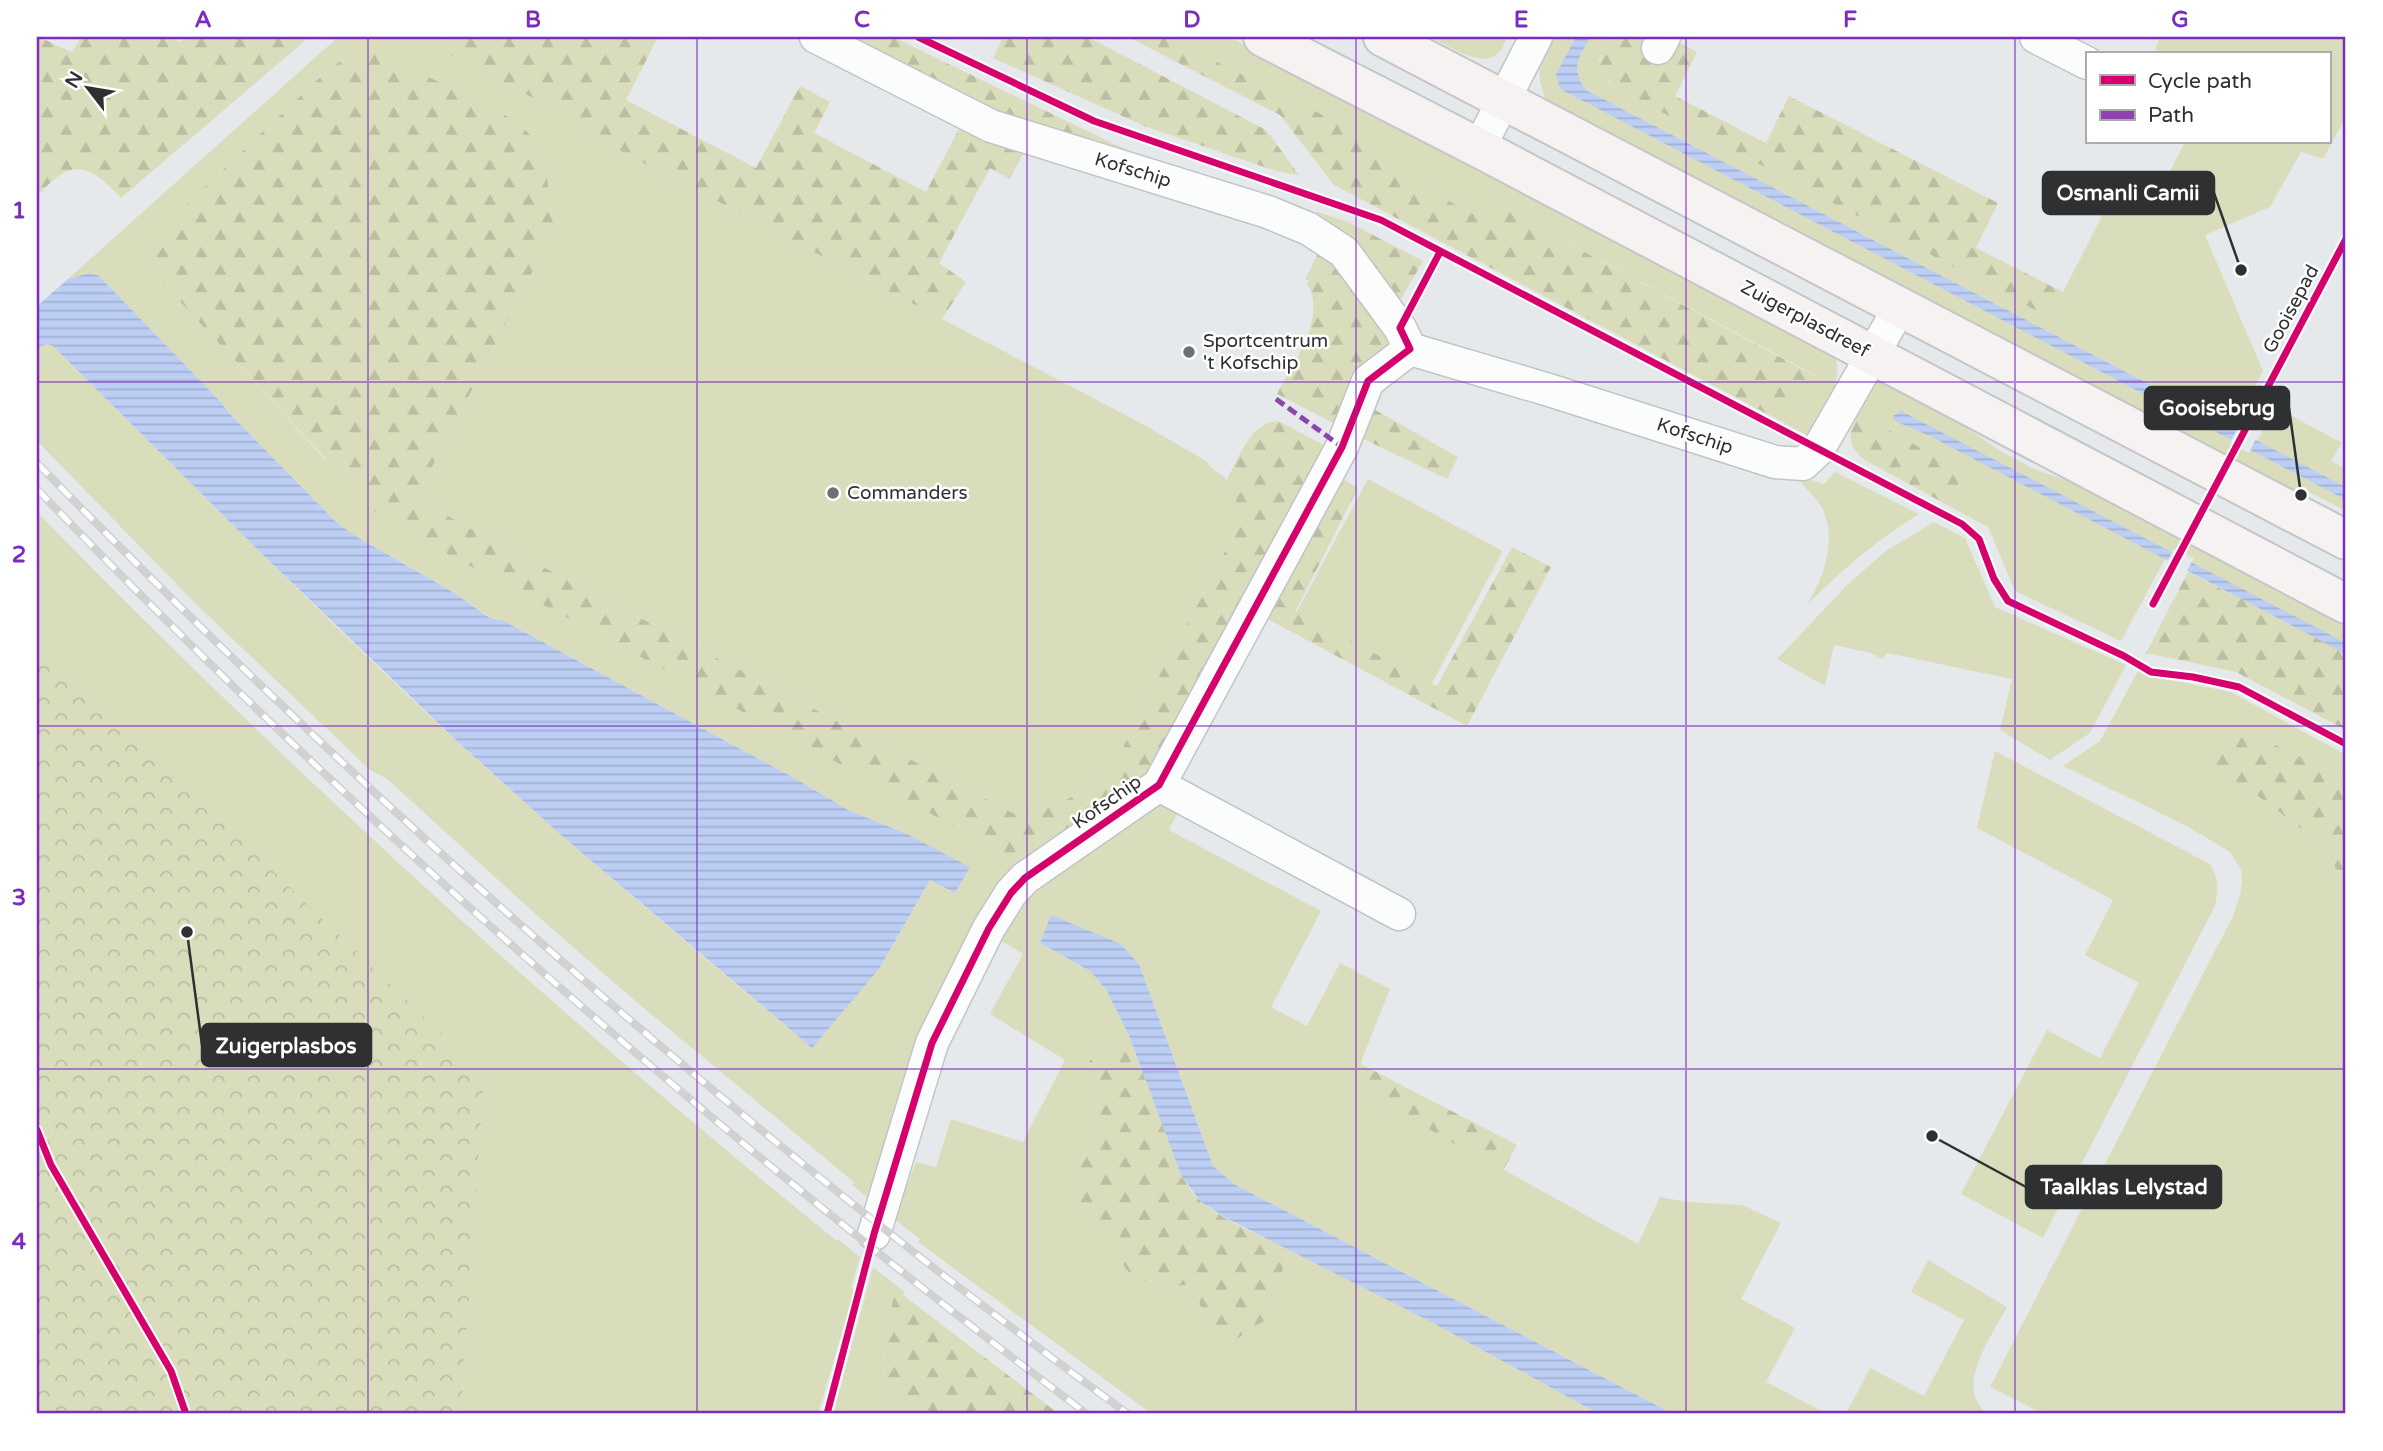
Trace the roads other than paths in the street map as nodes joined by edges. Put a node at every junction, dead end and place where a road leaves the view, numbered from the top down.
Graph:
1 (816, 37) edge
2 (1263, 37) edge
3 (1383, 37) edge
4 (1536, 37) edge
5 (2046, 39) edge
6 (2086, 62) edge
7 (1503, 101) junction
8 (1479, 148) junction
9 (1899, 307) junction
10 (1410, 349) junction
11 (1873, 355) junction
12 (2346, 540) edge
13 (2346, 604) edge
14 (1159, 785) junction
15 (1399, 914) dead end
16 (874, 1234) dead end

1 - 10 street, Kofschip
2 - 8 main road, Zuigerplasdreef
3 - 7 main road
4 - 7 street
5 - 6 street
7 - 8 street
7 - 9 main road
8 - 11 main road, Zuigerplasdreef
9 - 11 street, Kofschip
9 - 12 main road
10 - 11 street, Kofschip
10 - 14 street, Kofschip
11 - 13 main road, Zuigerplasdreef
14 - 15 street, Kofschip
14 - 16 street, Kofschip

